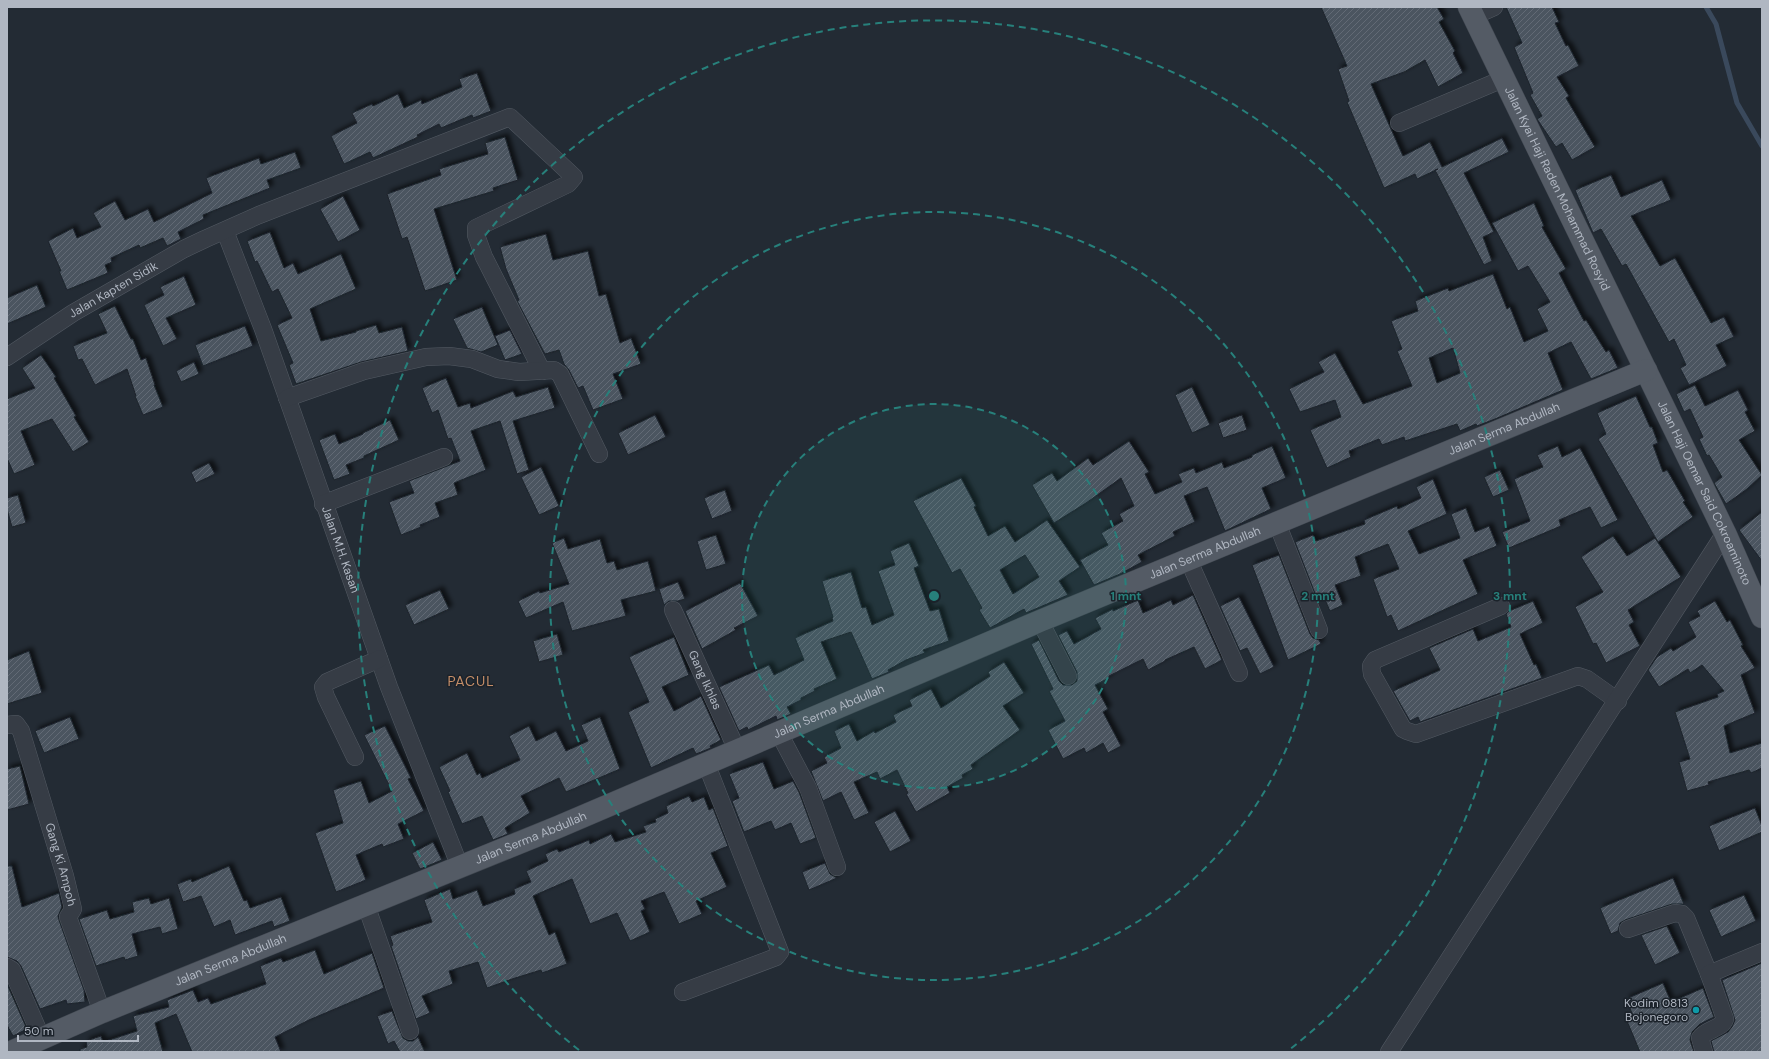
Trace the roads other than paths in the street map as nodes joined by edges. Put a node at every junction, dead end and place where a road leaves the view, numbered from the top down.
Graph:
1 (1494, 7) edge
2 (1472, 12) edge
3 (1503, 79) junction
4 (1399, 123) dead end
5 (225, 230) junction
6 (7, 357) edge
7 (542, 370) junction
8 (1646, 370) junction
9 (287, 398) junction
10 (599, 454) dead end
11 (444, 457) dead end
12 (323, 504) junction
13 (1277, 523) junction
14 (1725, 533) junction
15 (1188, 559) junction
16 (1500, 606) dead end
17 (673, 610) dead end
18 (1762, 617) edge
19 (1040, 621) junction
20 (1319, 630) dead end
21 (378, 659) junction
22 (1239, 673) dead end
23 (1068, 676) dead end
24 (1618, 701) junction
25 (7, 725) edge
26 (779, 732) junction
27 (737, 750) junction
28 (355, 756) dead end
29 (706, 763) junction
30 (460, 867) junction
31 (837, 867) dead end
32 (366, 905) junction
33 (1628, 929) dead end
34 (1762, 952) edge
35 (7, 967) edge
36 (1709, 974) junction
37 (683, 992) dead end
38 (102, 1012) junction
39 (410, 1031) dead end
40 (42, 1039) junction
41 (11, 1052) edge
42 (1389, 1052) edge
43 (1704, 1052) edge

1 - 2 street
2 - 3 main road, Jalan Kyai Haji Raden Mohammad Rosyid
3 - 4 street
3 - 8 main road, Jalan Kyai Haji Raden Mohammad Rosyid
5 - 6 street, Jalan Kapten Sidik
5 - 7 street, Jalan Kapten Sidik
5 - 9 street, Jalan M.H. Kasan
7 - 9 street
7 - 10 street
8 - 13 main road, Jalan Serma Abdullah
8 - 14 main road, Jalan Haji Oemar Said Cokroaminoto
9 - 12 street, Jalan M.H. Kasan
11 - 12 street
12 - 21 street, Jalan M.H. Kasan
13 - 15 main road, Jalan Serma Abdullah
13 - 20 street
14 - 18 main road, Jalan Haji Oemar Said Cokroaminoto
14 - 24 street
15 - 19 main road, Jalan Serma Abdullah
15 - 22 street
16 - 24 street
17 - 27 street, Gang Ikhlas
19 - 23 street
19 - 26 main road, Jalan Serma Abdullah
21 - 28 street
21 - 30 street, Jalan M.H. Kasan
24 - 42 street
25 - 38 street, Gang Ki Ampoh
26 - 27 main road, Jalan Serma Abdullah
26 - 31 street
27 - 29 main road, Jalan Serma Abdullah
29 - 30 main road, Jalan Serma Abdullah
29 - 37 street
30 - 32 main road, Jalan Serma Abdullah
32 - 38 main road, Jalan Serma Abdullah
32 - 39 street
33 - 36 street
34 - 36 street
35 - 40 street
36 - 43 street
38 - 40 main road, Jalan Serma Abdullah
40 - 41 main road, Jalan Serma Abdullah

